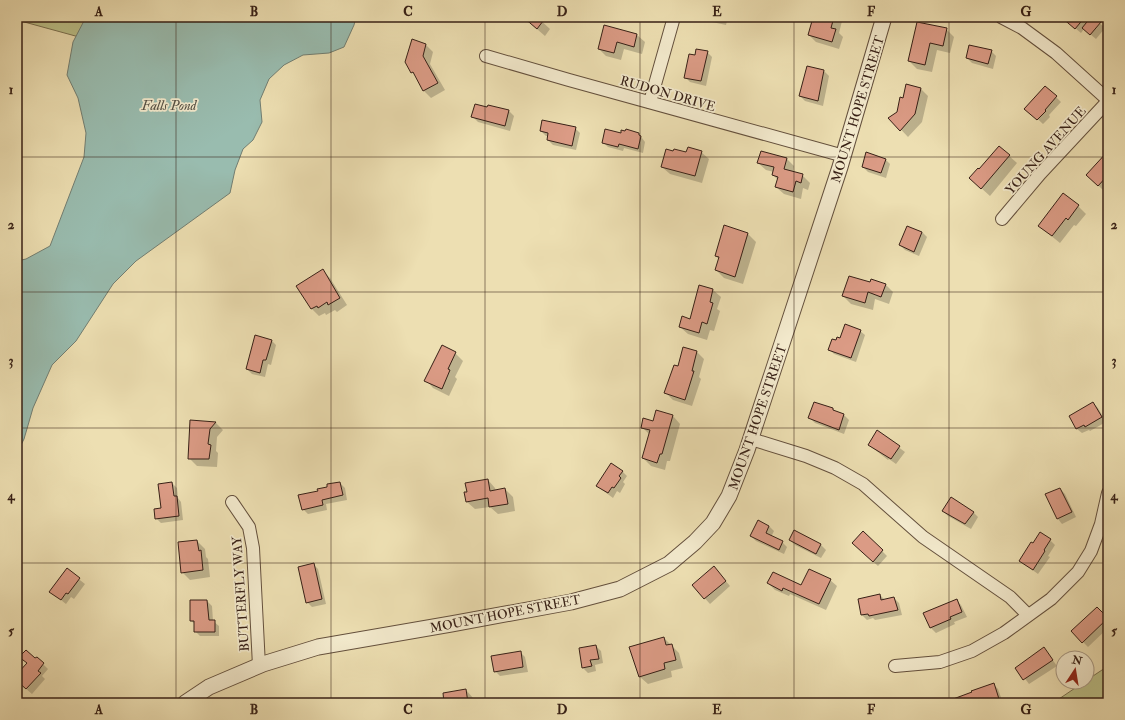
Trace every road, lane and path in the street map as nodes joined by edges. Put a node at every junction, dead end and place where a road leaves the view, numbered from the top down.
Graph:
1 (674, 17) edge
2 (884, 17) edge
3 (1001, 17) edge
4 (486, 56) dead end
5 (1108, 100) edge
6 (650, 102) junction
7 (844, 156) junction
8 (1002, 219) dead end
9 (750, 438) junction
10 (1108, 493) edge
11 (232, 502) dead end
12 (1028, 615) junction
13 (259, 666) junction
14 (895, 666) dead end
15 (185, 703) edge

1 - 6 street
2 - 7 street, MOUNT HOPE STREET
3 - 5 street
4 - 6 street, RUDON DRIVE
5 - 8 street, YOUNG AVENUE
6 - 7 street, RUDON DRIVE
7 - 9 street, MOUNT HOPE STREET
9 - 12 street
9 - 13 street, MOUNT HOPE STREET
10 - 12 street
11 - 13 street, BUTTERFLY WAY
12 - 14 street
13 - 15 street, MOUNT HOPE STREET

